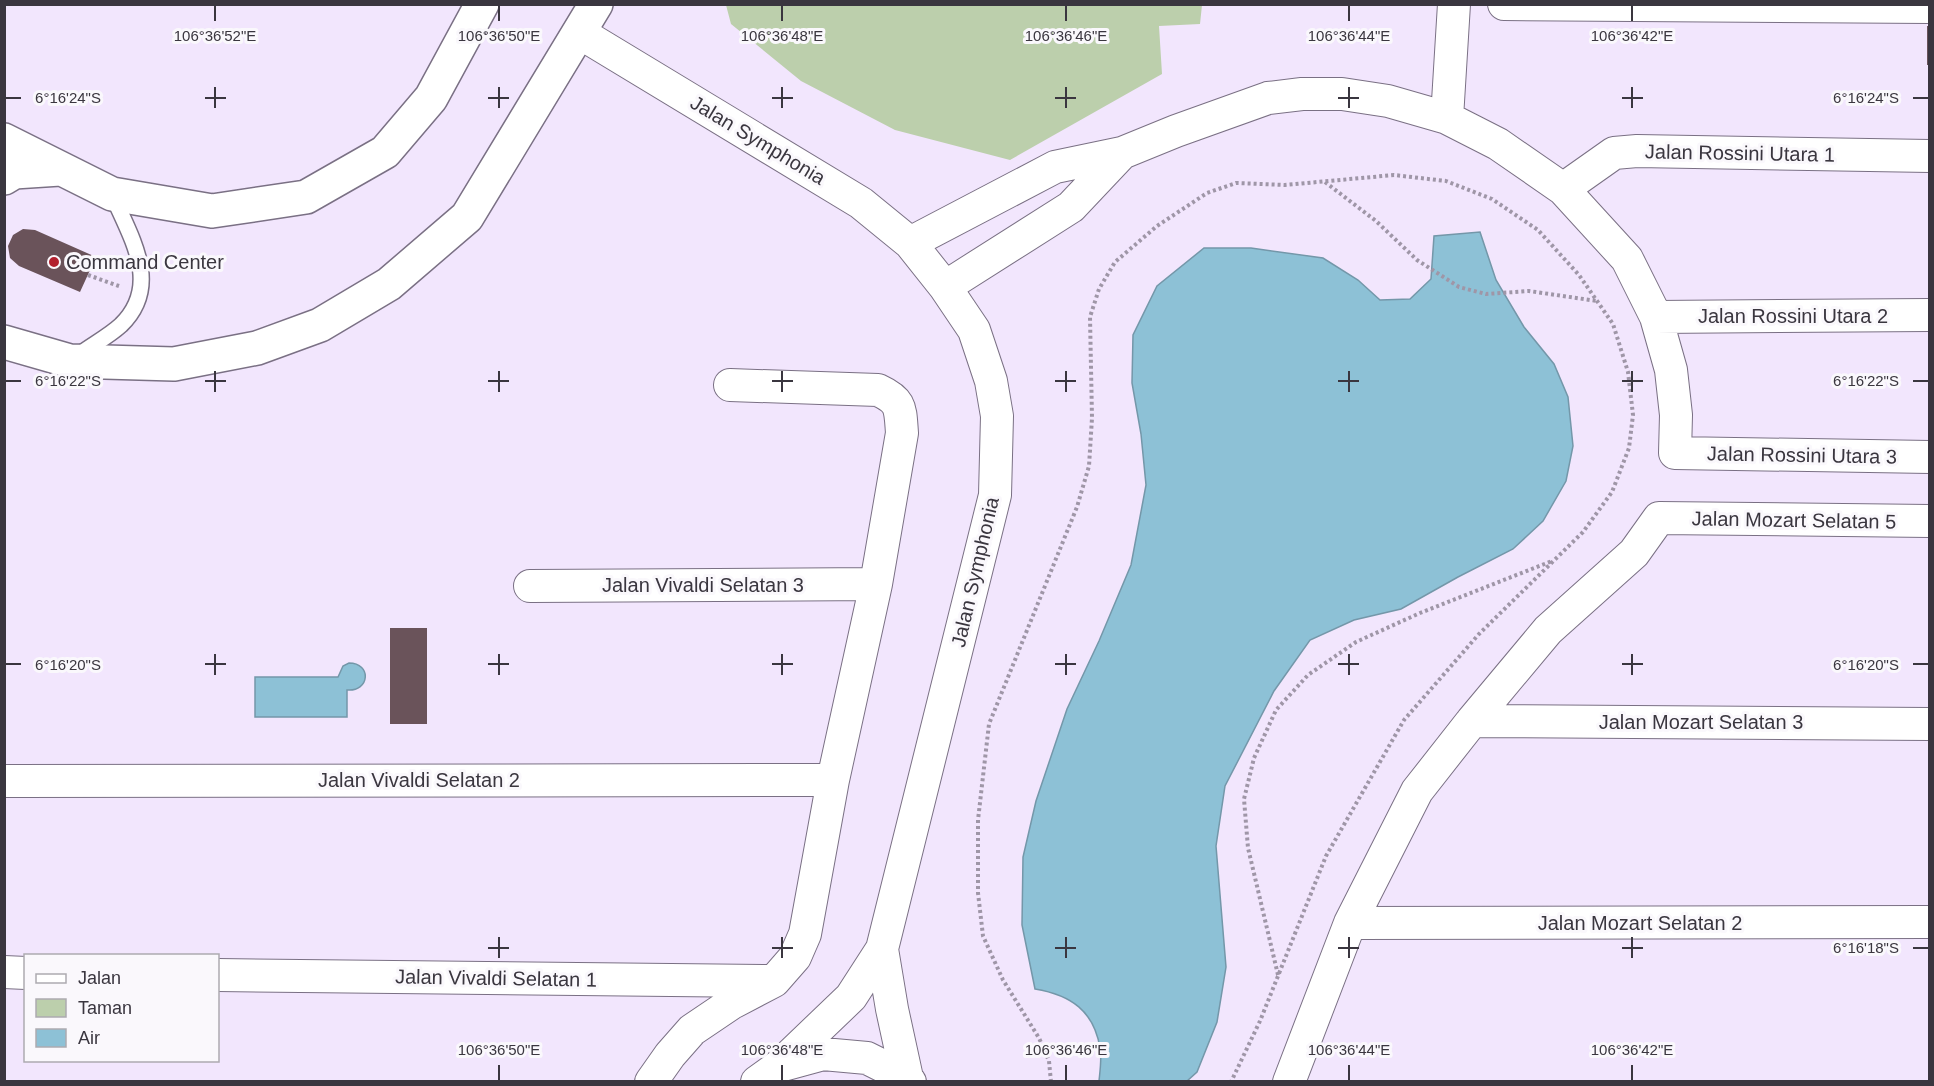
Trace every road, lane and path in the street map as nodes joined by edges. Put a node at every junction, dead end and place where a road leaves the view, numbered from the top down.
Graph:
1 (482, 4) edge
2 (596, 4) edge
3 (1454, 4) edge
4 (1504, 4) edge
5 (1929, 6) edge
6 (580, 33) junction
7 (1447, 118) junction
8 (4, 140) edge
9 (1122, 153) junction
10 (1929, 156) edge
11 (60, 169) junction
12 (4, 178) edge
13 (1324, 181) junction
14 (1563, 189) junction
15 (112, 194) junction
16 (910, 243) junction
17 (88, 275) dead end
18 (945, 287) junction
19 (140, 293) junction
20 (1597, 302) junction
21 (1929, 315) edge
22 (1656, 317) junction
23 (4, 342) edge
24 (70, 361) junction
25 (730, 385) dead end
26 (1929, 457) edge
27 (1929, 521) edge
28 (1555, 560) junction
29 (876, 584) junction
30 (530, 586) dead end
31 (1473, 721) junction
32 (1929, 724) edge
33 (833, 780) junction
34 (4, 781) edge
35 (1929, 922) edge
36 (1350, 923) junction
37 (882, 949) junction
38 (4, 972) edge
39 (24, 973) edge
40 (219, 975) edge
41 (1278, 975) junction
42 (774, 981) junction
43 (768, 1074) edge
44 (909, 1080) edge
45 (651, 1082) edge
46 (1051, 1082) edge
47 (1231, 1082) edge
48 (1289, 1082) edge

1 - 15 street
2 - 6 street
3 - 7 street
4 - 5 street
6 - 16 street, Jalan Symphonia
6 - 24 street
7 - 9 street
7 - 14 street
8 - 11 street
9 - 16 street
9 - 18 street
10 - 14 street, Jalan Rossini Utara 1
11 - 12 street
11 - 15 street
13 - 20 path
13 - 20 path
13 - 46 path
14 - 22 street
15 - 19 lane
16 - 18 street, Jalan Symphonia
17 - 19 path
18 - 37 street, Jalan Symphonia
19 - 24 lane
20 - 28 path
21 - 22 street, Jalan Rossini Utara 2
22 - 26 street, Jalan Rossini Utara 3
23 - 24 street
25 - 29 street
27 - 31 street, Jalan Mozart Selatan 5
28 - 41 path
28 - 41 path
29 - 30 street, Jalan Vivaldi Selatan 3
29 - 33 street
31 - 32 street, Jalan Mozart Selatan 3
31 - 36 street
33 - 34 street, Jalan Vivaldi Selatan 2
33 - 42 street
35 - 36 street, Jalan Mozart Selatan 2
36 - 48 street
37 - 43 street, Jalan Symphonia
37 - 44 street, Jalan Symphonia
38 - 39 street
40 - 42 street, Jalan Vivaldi Selatan 1
41 - 47 path
42 - 45 street
43 - 44 street

